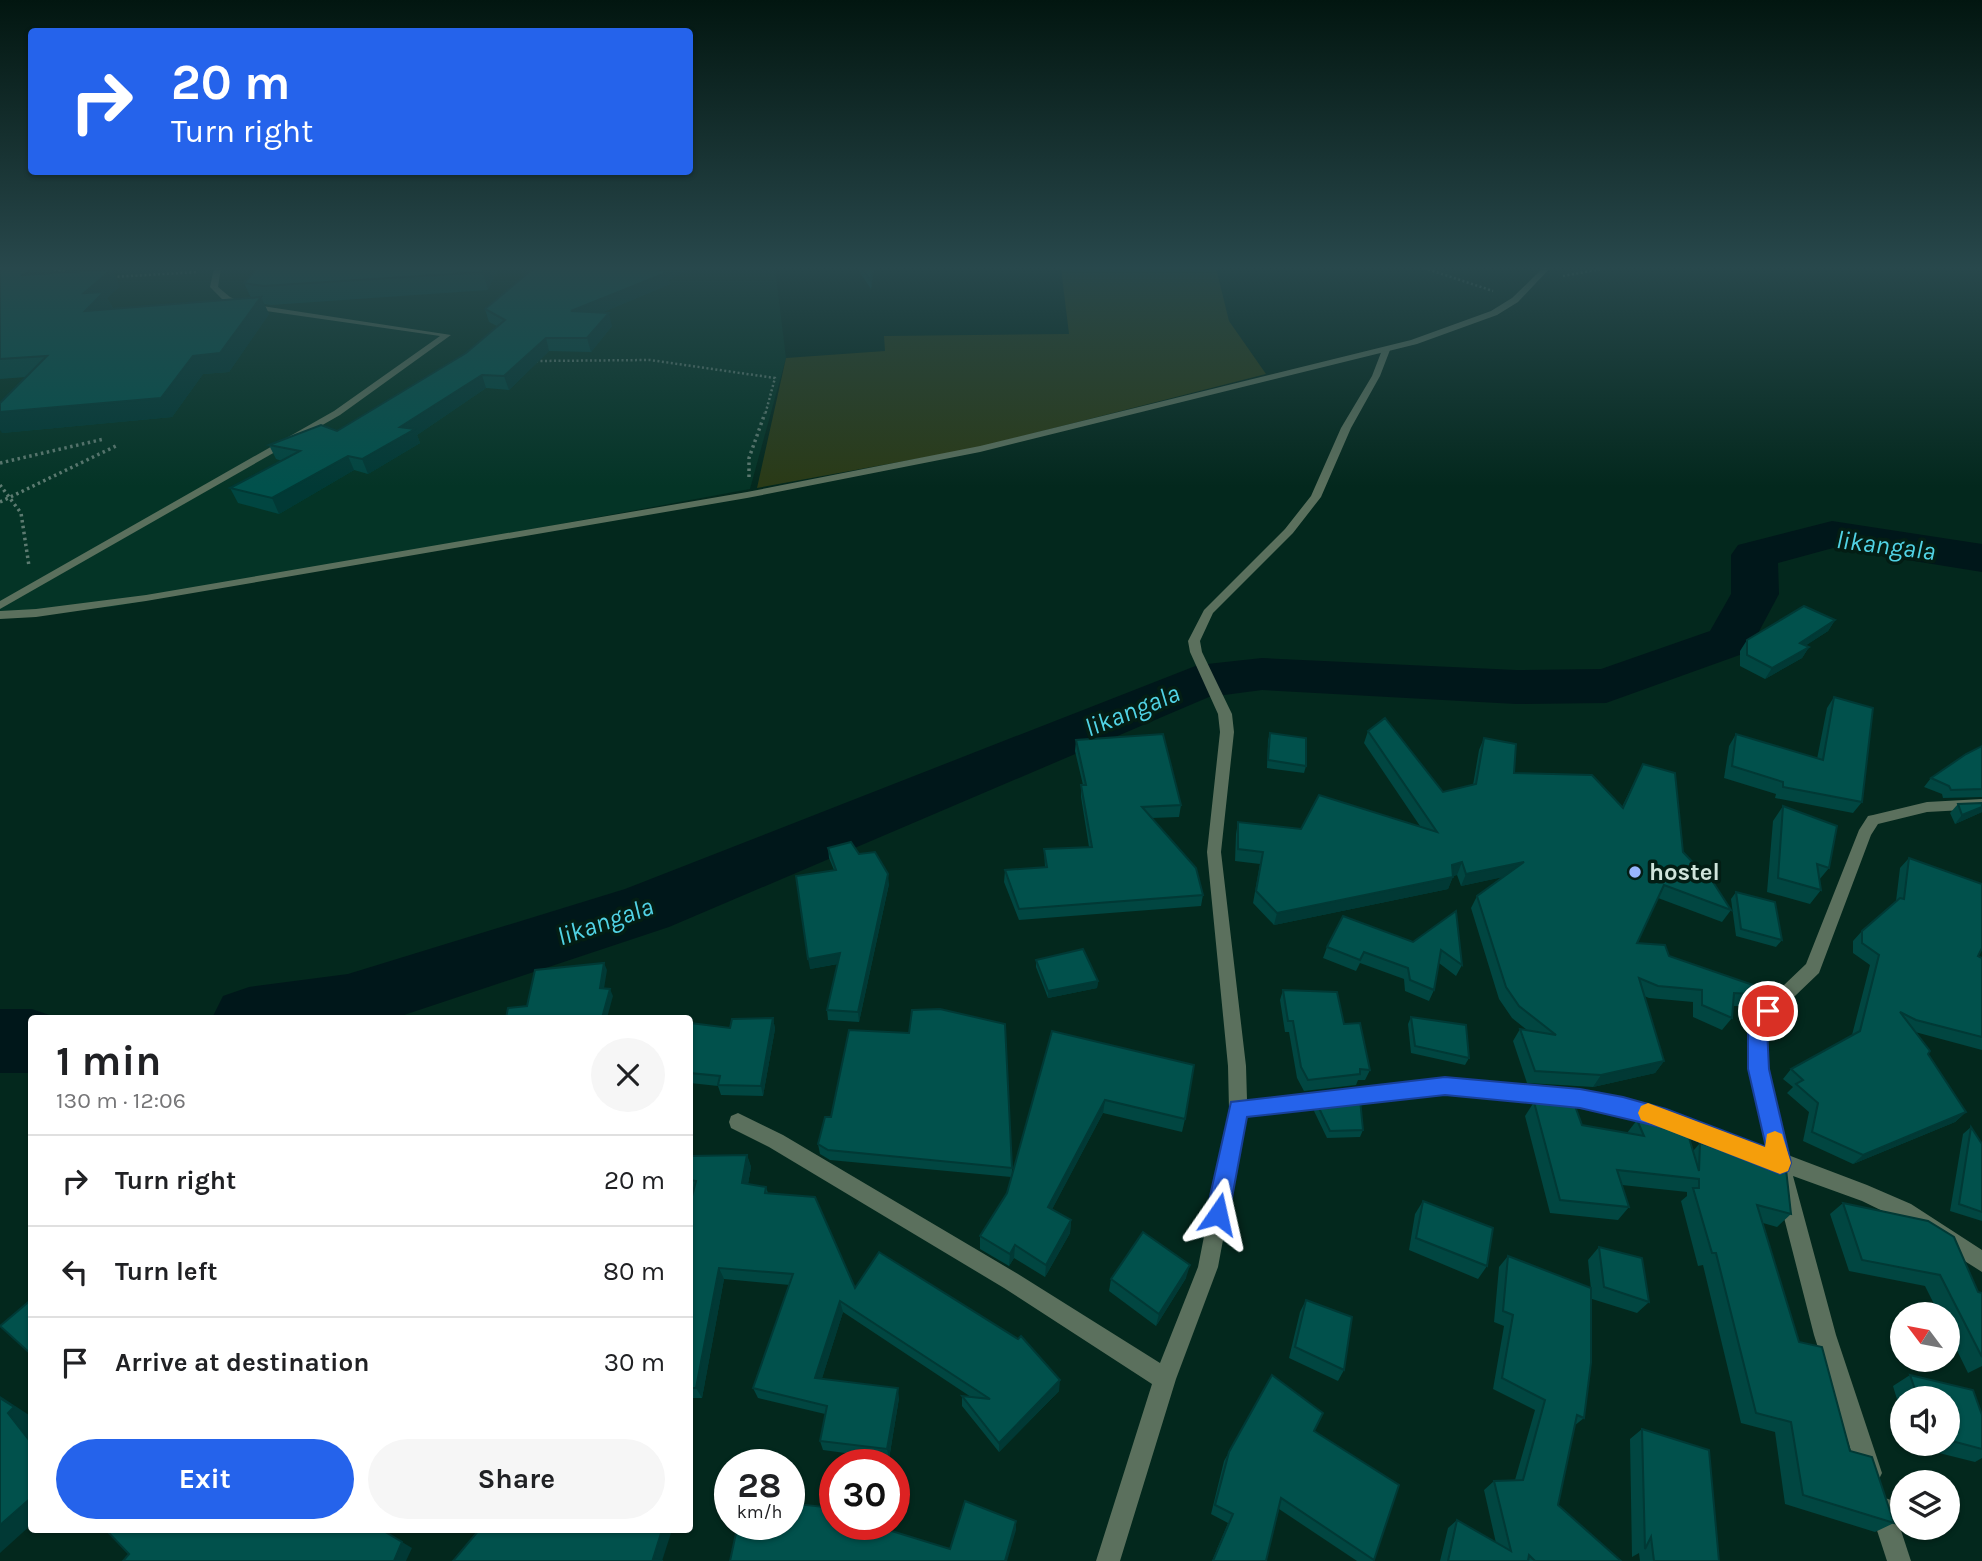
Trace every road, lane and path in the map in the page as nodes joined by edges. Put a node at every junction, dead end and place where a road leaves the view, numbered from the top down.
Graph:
1 (439, 341) edge
2 (1416, 341) edge
3 (1386, 350) junction
4 (528, 359) edge
5 (104, 439) dead end
6 (118, 445) dead end
7 (0, 463) edge
8 (0, 485) edge
9 (747, 495) junction
10 (10, 496) junction
11 (0, 502) edge
12 (34, 588) junction
13 (0, 606) edge
14 (0, 615) edge
15 (1982, 804) edge
16 (1238, 1109) junction
17 (738, 1122) dead end
18 (1780, 1163) junction
19 (1982, 1262) edge
20 (1165, 1379) junction
21 (1108, 1561) edge
22 (1899, 1561) edge

1 - 12 street
2 - 3 street
3 - 9 street
3 - 16 street
4 - 9 path
5 - 7 path
6 - 10 path
8 - 10 path
9 - 14 street
10 - 11 path
10 - 12 path
12 - 13 street
15 - 18 street
16 - 18 street
16 - 20 street
17 - 20 street
18 - 19 street
18 - 22 street
20 - 21 street

